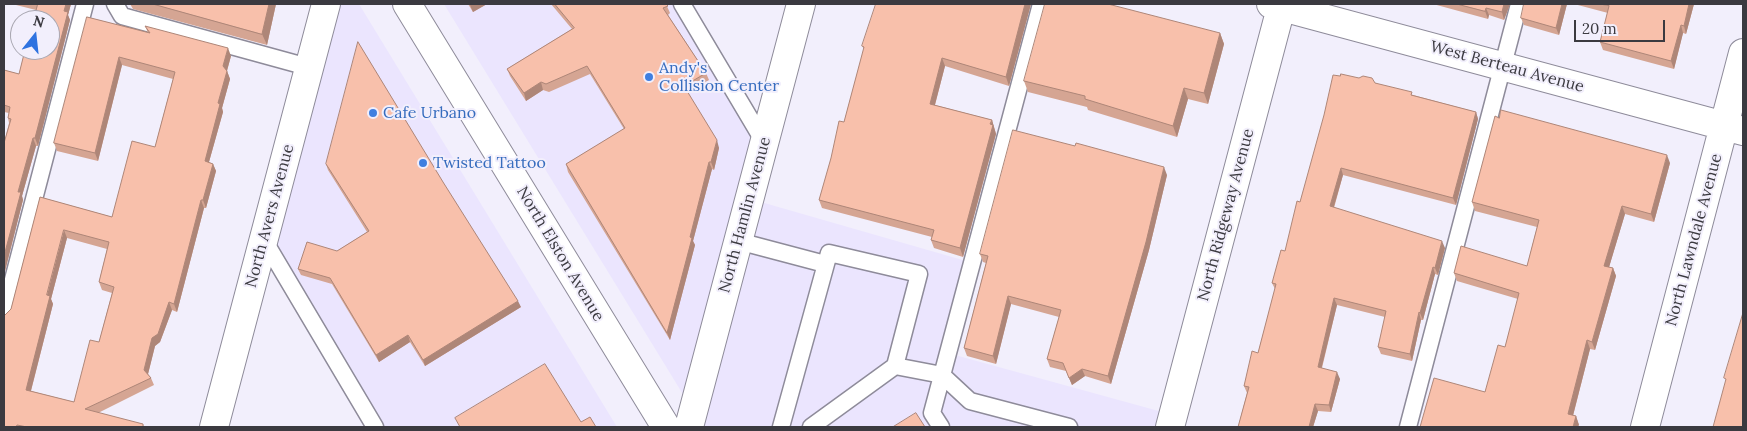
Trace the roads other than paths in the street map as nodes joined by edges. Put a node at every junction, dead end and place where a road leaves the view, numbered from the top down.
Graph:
1 (85, 4) edge
2 (115, 4) edge
3 (326, 4) edge
4 (407, 4) edge
5 (682, 4) edge
6 (801, 4) edge
7 (1041, 4) edge
8 (1519, 4) edge
9 (1278, 5) edge
10 (1743, 53) edge
11 (1503, 66) junction
12 (308, 67) junction
13 (1734, 128) edge
14 (764, 142) junction
15 (264, 240) junction
16 (738, 241) junction
17 (825, 264) junction
18 (4, 314) edge
19 (895, 366) junction
20 (942, 375) junction
21 (214, 427) edge
22 (375, 427) edge
23 (666, 427) edge
24 (689, 427) edge
25 (780, 427) edge
26 (811, 427) edge
27 (941, 427) edge
28 (1069, 427) edge
29 (1170, 427) edge
30 (1408, 427) edge
31 (1645, 427) edge

1 - 18 lane
2 - 12 lane
3 - 12 street, North Avers Avenue
4 - 23 street, North Elston Avenue
5 - 14 lane
6 - 14 street, North Hamlin Avenue
7 - 20 lane
8 - 11 lane
9 - 11 street, West Berteau Avenue
9 - 29 street, North Ridgeway Avenue
10 - 13 street, North Lawndale Avenue
11 - 13 street, West Berteau Avenue
11 - 30 lane
12 - 15 street, North Avers Avenue
13 - 31 street, North Lawndale Avenue
14 - 16 street, North Hamlin Avenue
15 - 21 street, North Avers Avenue
15 - 22 lane
16 - 17 lane
16 - 24 street, North Hamlin Avenue
17 - 19 lane
17 - 25 lane
19 - 20 lane
19 - 26 lane
20 - 27 lane
20 - 28 lane

